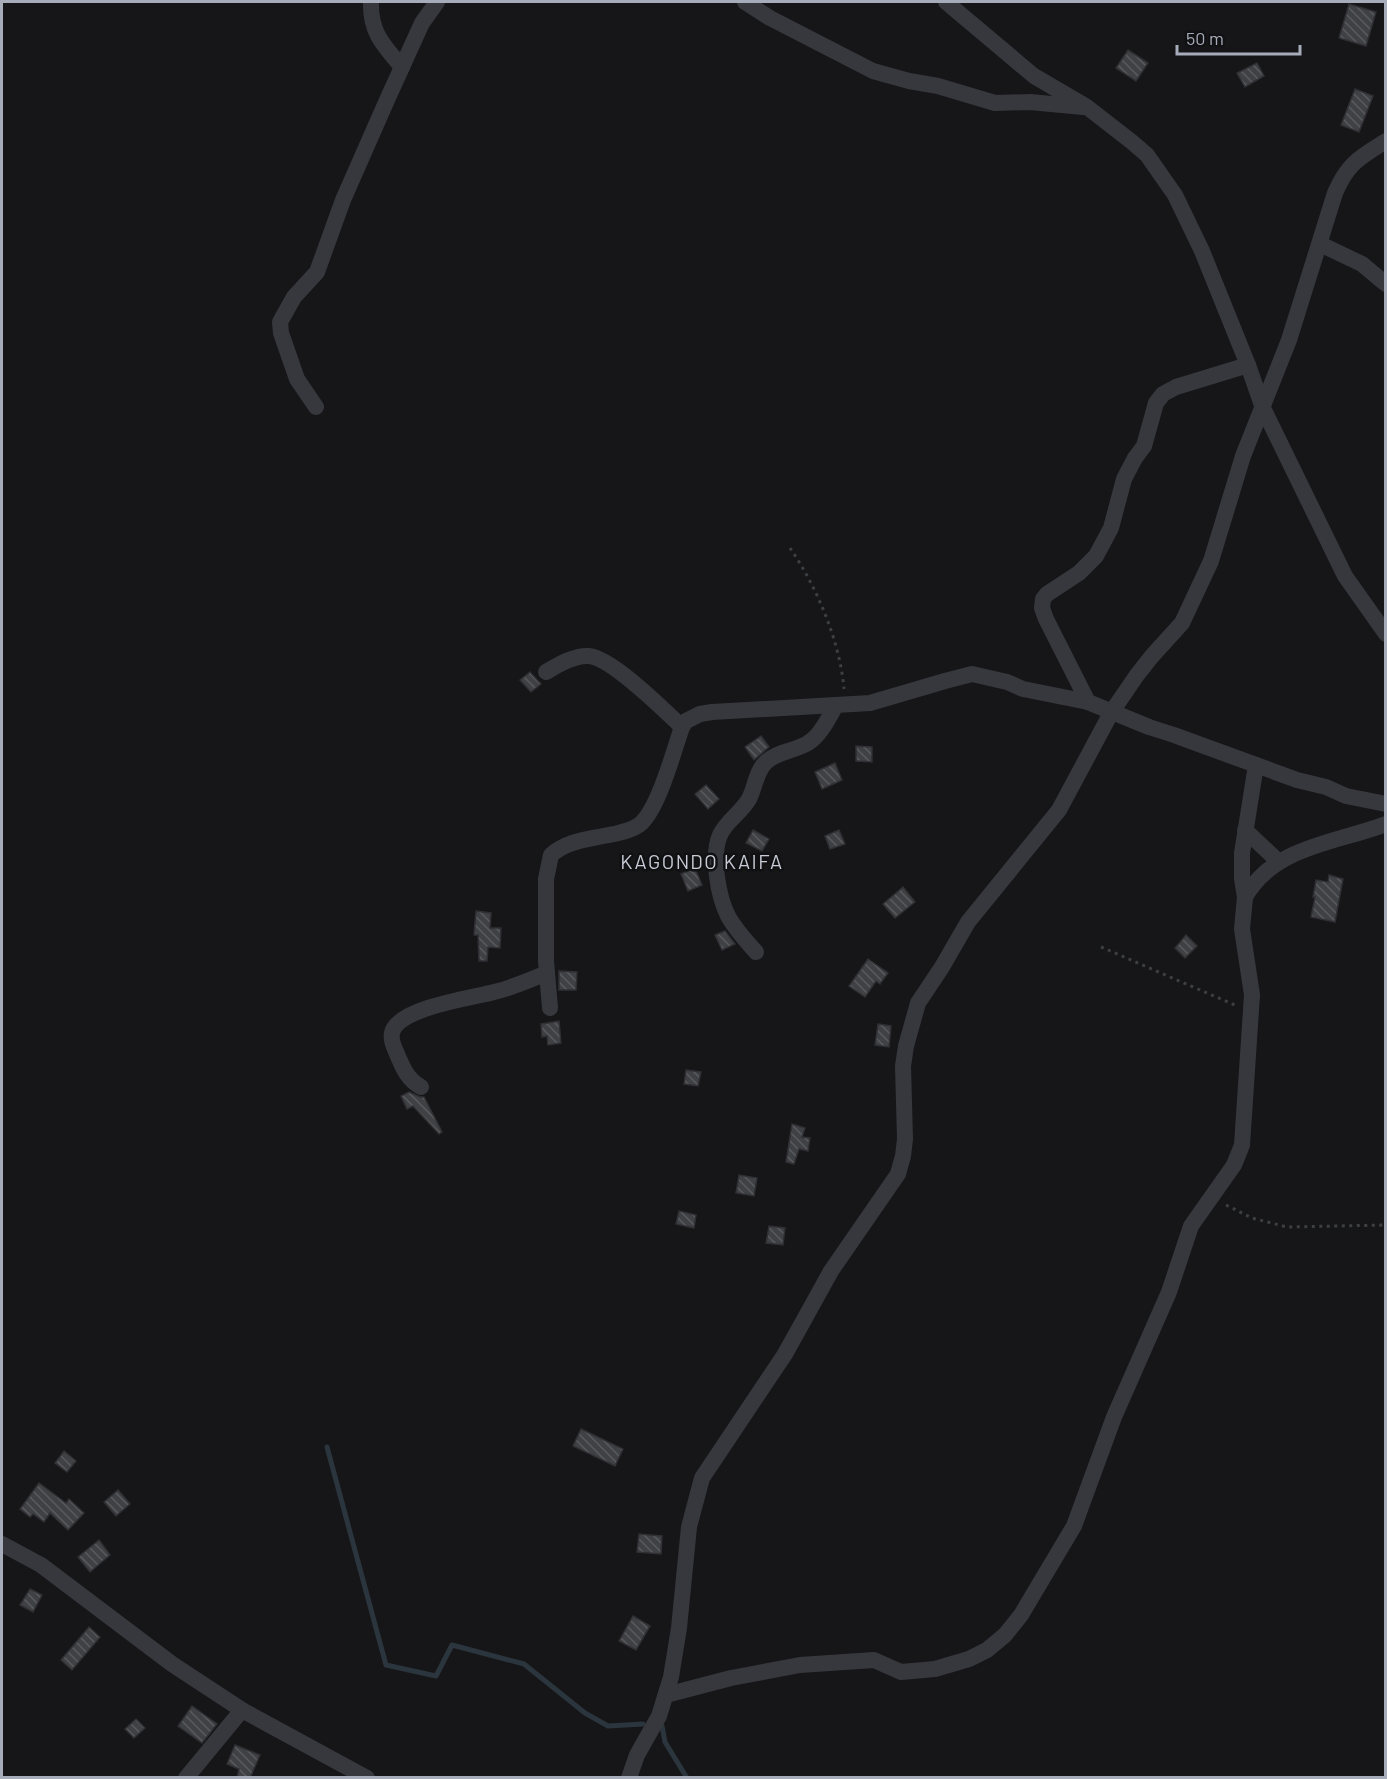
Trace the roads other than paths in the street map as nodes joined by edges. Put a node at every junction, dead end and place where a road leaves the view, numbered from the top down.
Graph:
1 (371, 2) edge
2 (437, 2) edge
3 (745, 2) edge
4 (946, 2) edge
5 (402, 67) junction
6 (1087, 107) junction
7 (1386, 141) edge
8 (1320, 244) junction
9 (1385, 281) edge
10 (1248, 366) junction
11 (316, 407) dead end
12 (1263, 408) junction
13 (1386, 634) edge
14 (546, 672) dead end
15 (1088, 702) junction
16 (841, 706) junction
17 (1111, 713) junction
18 (682, 727) junction
19 (1256, 765) junction
20 (1386, 804) edge
21 (1386, 824) edge
22 (1245, 830) junction
23 (1279, 862) junction
24 (1245, 897) junction
25 (756, 952) dead end
26 (547, 973) junction
27 (550, 1008) dead end
28 (421, 1087) dead end
29 (2, 1544) edge
30 (666, 1695) junction
31 (242, 1710) junction
32 (186, 1778) edge
33 (367, 1778) edge
34 (629, 1778) edge

1 - 5 street
2 - 5 street
3 - 6 street
4 - 6 street
5 - 11 street
6 - 10 street
7 - 8 street
8 - 9 street
8 - 12 street
10 - 12 street
10 - 15 street
12 - 13 street
12 - 17 street
14 - 18 street
15 - 16 street
15 - 17 street
16 - 18 street
16 - 25 street
17 - 19 street
17 - 30 street
18 - 26 street
19 - 20 street
19 - 22 street
21 - 23 street
22 - 23 street
22 - 24 street
23 - 24 street
24 - 30 street
26 - 27 street
26 - 28 street
29 - 31 street
30 - 34 street
31 - 32 street
31 - 33 street

